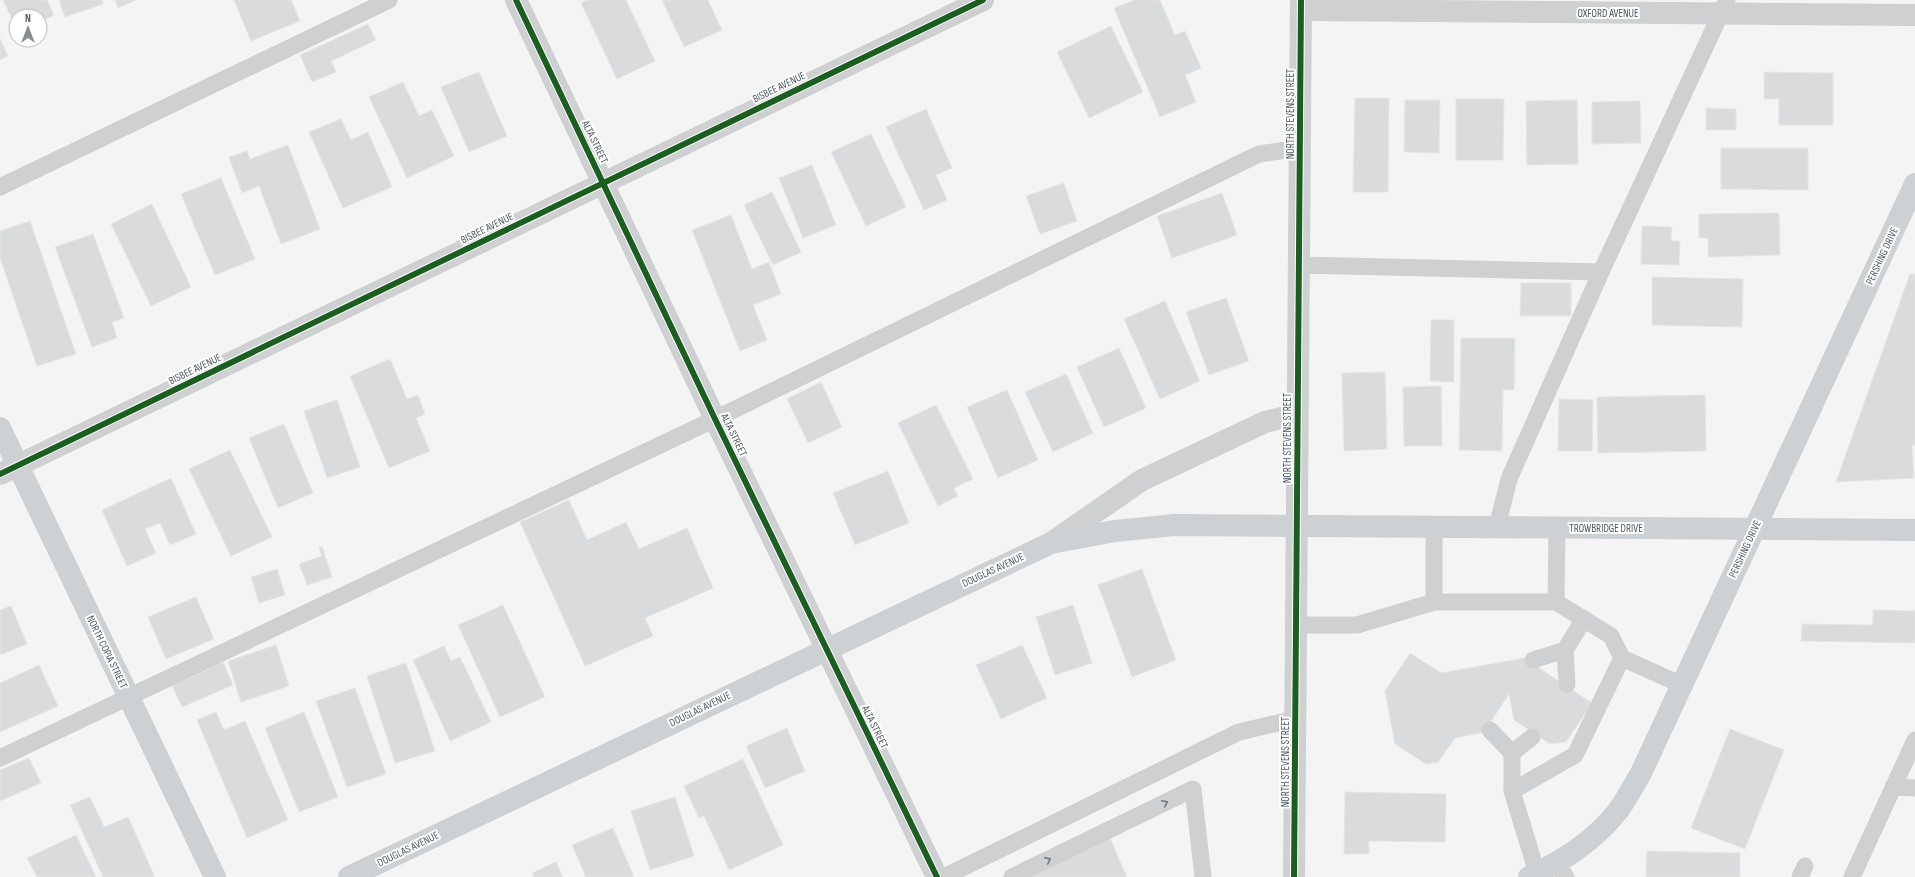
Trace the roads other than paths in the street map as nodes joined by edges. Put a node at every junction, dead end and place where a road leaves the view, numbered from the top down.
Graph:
1 (389, 0) edge
2 (516, 0) edge
3 (983, 0) edge
4 (1301, 5) edge
5 (1724, 7) edge
6 (1915, 15) edge
7 (1300, 148) junction
8 (604, 183) junction
9 (1915, 184) edge
10 (0, 187) edge
11 (1299, 265) junction
12 (1601, 272) junction
13 (1298, 414) junction
14 (715, 419) junction
15 (0, 428) edge
16 (9, 469) edge
17 (1297, 526) junction
18 (1434, 527) junction
19 (1497, 527) junction
20 (1557, 528) junction
21 (1754, 529) junction
22 (1915, 530) edge
23 (1052, 543) junction
24 (1434, 602) junction
25 (1556, 602) junction
26 (1584, 619) junction
27 (1296, 624) junction
28 (826, 649) junction
29 (1566, 650) junction
30 (1622, 658) junction
31 (1533, 660) dead end
32 (1567, 684) dead end
33 (1682, 685) junction
34 (129, 697) junction
35 (1295, 719) junction
36 (1490, 730) dead end
37 (1532, 736) dead end
38 (1915, 740) edge
39 (1512, 753) junction
40 (0, 758) edge
41 (1893, 788) junction
42 (1915, 788) edge
43 (1512, 792) junction
44 (1561, 870) edge
45 (1533, 875) edge
46 (215, 877) edge
47 (349, 877) edge
48 (937, 877) edge
49 (944, 877) edge
50 (1012, 877) edge
51 (1203, 877) edge
52 (1294, 877) edge
53 (1852, 877) edge

1 - 10 lane
2 - 8 street, ALTA STREET
3 - 8 street, BISBEE AVENUE
4 - 5 street, OXFORD AVENUE
4 - 7 street, NORTH STEVENS STREET
5 - 6 street, OXFORD AVENUE
5 - 12 lane
7 - 11 street, NORTH STEVENS STREET
7 - 14 lane
8 - 14 street, ALTA STREET
8 - 16 street, BISBEE AVENUE
9 - 21 main road, PERSHING DRIVE
11 - 12 lane
11 - 13 street, NORTH STEVENS STREET
12 - 19 lane
13 - 17 street, NORTH STEVENS STREET
13 - 23 street, DOUGLAS AVENUE
14 - 28 street, ALTA STREET
14 - 34 lane
15 - 16 main road, NORTH COPIA STREET
16 - 34 main road, NORTH COPIA STREET
17 - 18 main road, TROWBRIDGE DRIVE
17 - 23 main road, DOUGLAS AVENUE
17 - 27 street, NORTH STEVENS STREET
18 - 19 main road, TROWBRIDGE DRIVE
18 - 24 lane
19 - 20 main road, TROWBRIDGE DRIVE
20 - 21 main road, TROWBRIDGE DRIVE
20 - 25 lane
21 - 22 main road, TROWBRIDGE DRIVE
21 - 33 main road, PERSHING DRIVE
23 - 28 main road, DOUGLAS AVENUE
24 - 25 lane
24 - 27 lane
25 - 26 lane
26 - 29 lane
26 - 30 lane
27 - 35 street, NORTH STEVENS STREET
28 - 47 main road, DOUGLAS AVENUE
28 - 48 street, ALTA STREET
29 - 31 lane
29 - 32 lane
30 - 33 lane
30 - 43 lane
33 - 44 main road, PERSHING DRIVE
34 - 40 lane
34 - 46 main road, NORTH COPIA STREET
35 - 49 lane
35 - 52 street, NORTH STEVENS STREET
36 - 39 lane
37 - 39 lane
38 - 41 lane
39 - 43 lane
41 - 42 lane
41 - 53 lane
43 - 45 lane
44 - 45 main road, PERSHING DRIVE
50 -> 51 lane

